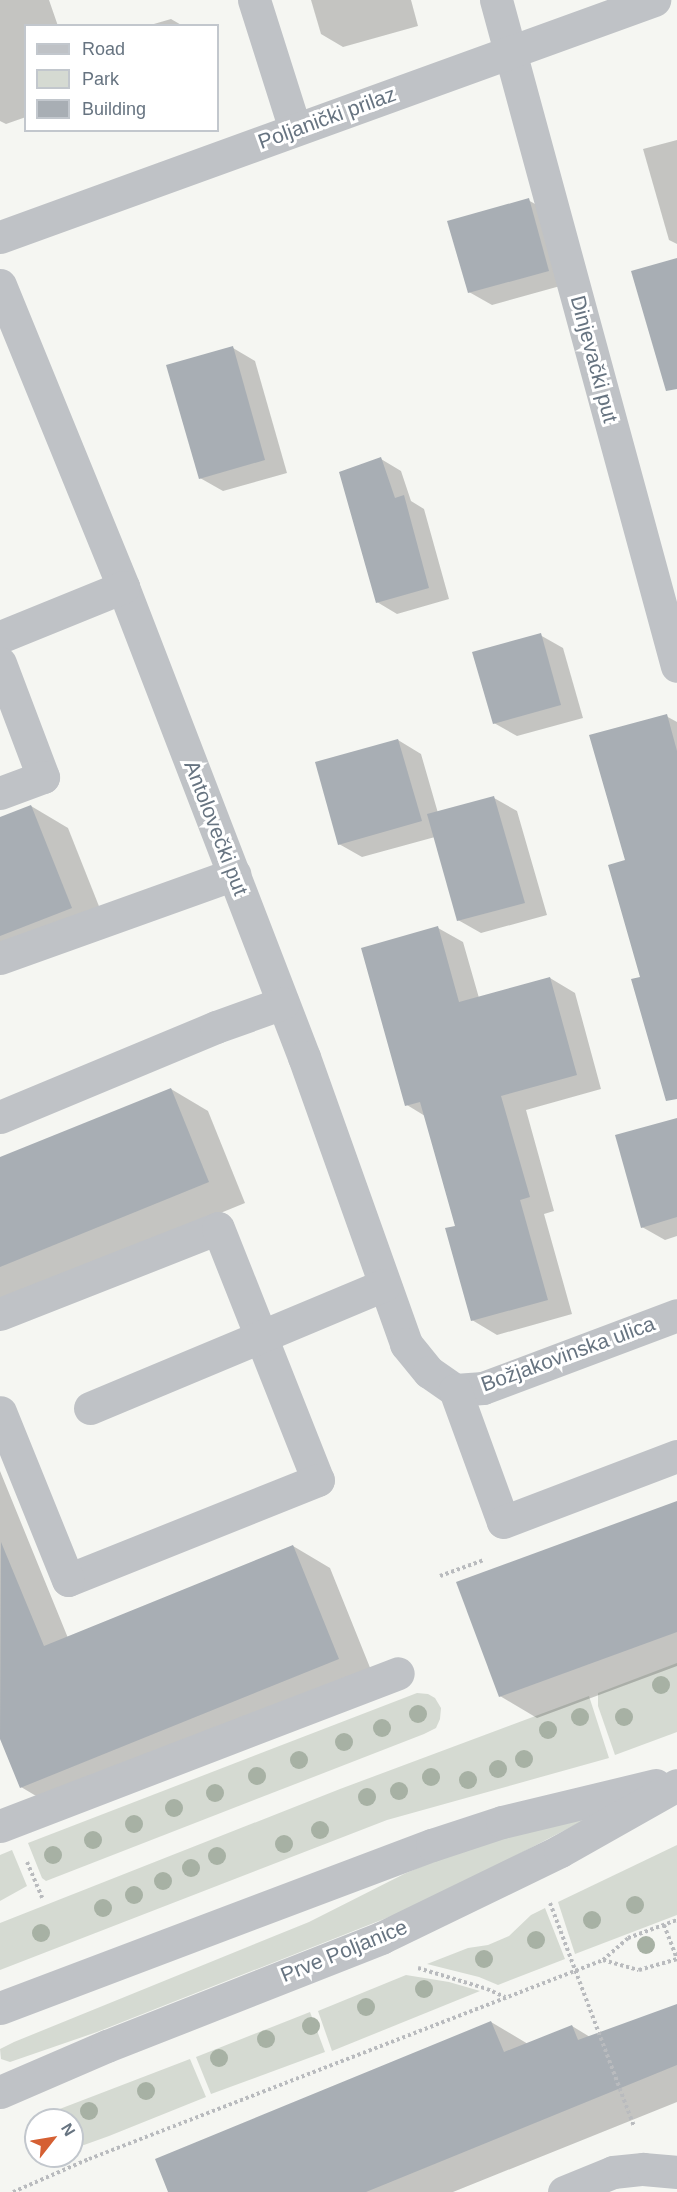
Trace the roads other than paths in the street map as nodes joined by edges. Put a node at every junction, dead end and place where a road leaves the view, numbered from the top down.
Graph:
1 (254, 0) edge
2 (496, 0) edge
3 (654, 0) edge
4 (511, 52) junction
5 (295, 129) junction
6 (0, 237) edge
7 (0, 285) edge
8 (123, 587) junction
9 (0, 637) edge
10 (0, 663) edge
11 (677, 666) edge
12 (0, 793) edge
13 (234, 874) junction
14 (0, 958) edge
15 (283, 1003) junction
16 (0, 1117) edge
17 (384, 1285) junction
18 (0, 1314) edge
19 (677, 1315) edge
20 (262, 1336) junction
21 (442, 1381) junction
22 (90, 1408) dead end
23 (0, 1412) edge
24 (677, 1456) edge
25 (398, 1673) dead end
26 (677, 1781) edge
27 (677, 1785) edge
28 (0, 1826) edge
29 (0, 2008) edge
30 (0, 2092) edge
31 (677, 2172) edge
32 (564, 2192) edge

1 - 5 street
2 - 4 street, Dinjevački put
3 - 4 street, Poljanički prilaz
4 - 5 street, Poljanički prilaz
4 - 11 street, Dinjevački put
5 - 6 street, Poljanički prilaz
7 - 8 street, Antolovečki put
8 - 9 street
8 - 13 street, Antolovečki put
10 - 12 street
13 - 14 street
13 - 15 street, Antolovečki put
15 - 16 street
15 - 17 street, Antolovečki put
17 - 20 street
17 - 21 street, Antolovečki put
18 - 20 street
19 - 21 street, Božjakovinska ulica
20 - 22 street
20 - 23 street
21 - 24 street, Antolovečki put
25 - 28 street
26 - 29 street
27 - 30 street, Prve Poljanice
31 - 32 street

